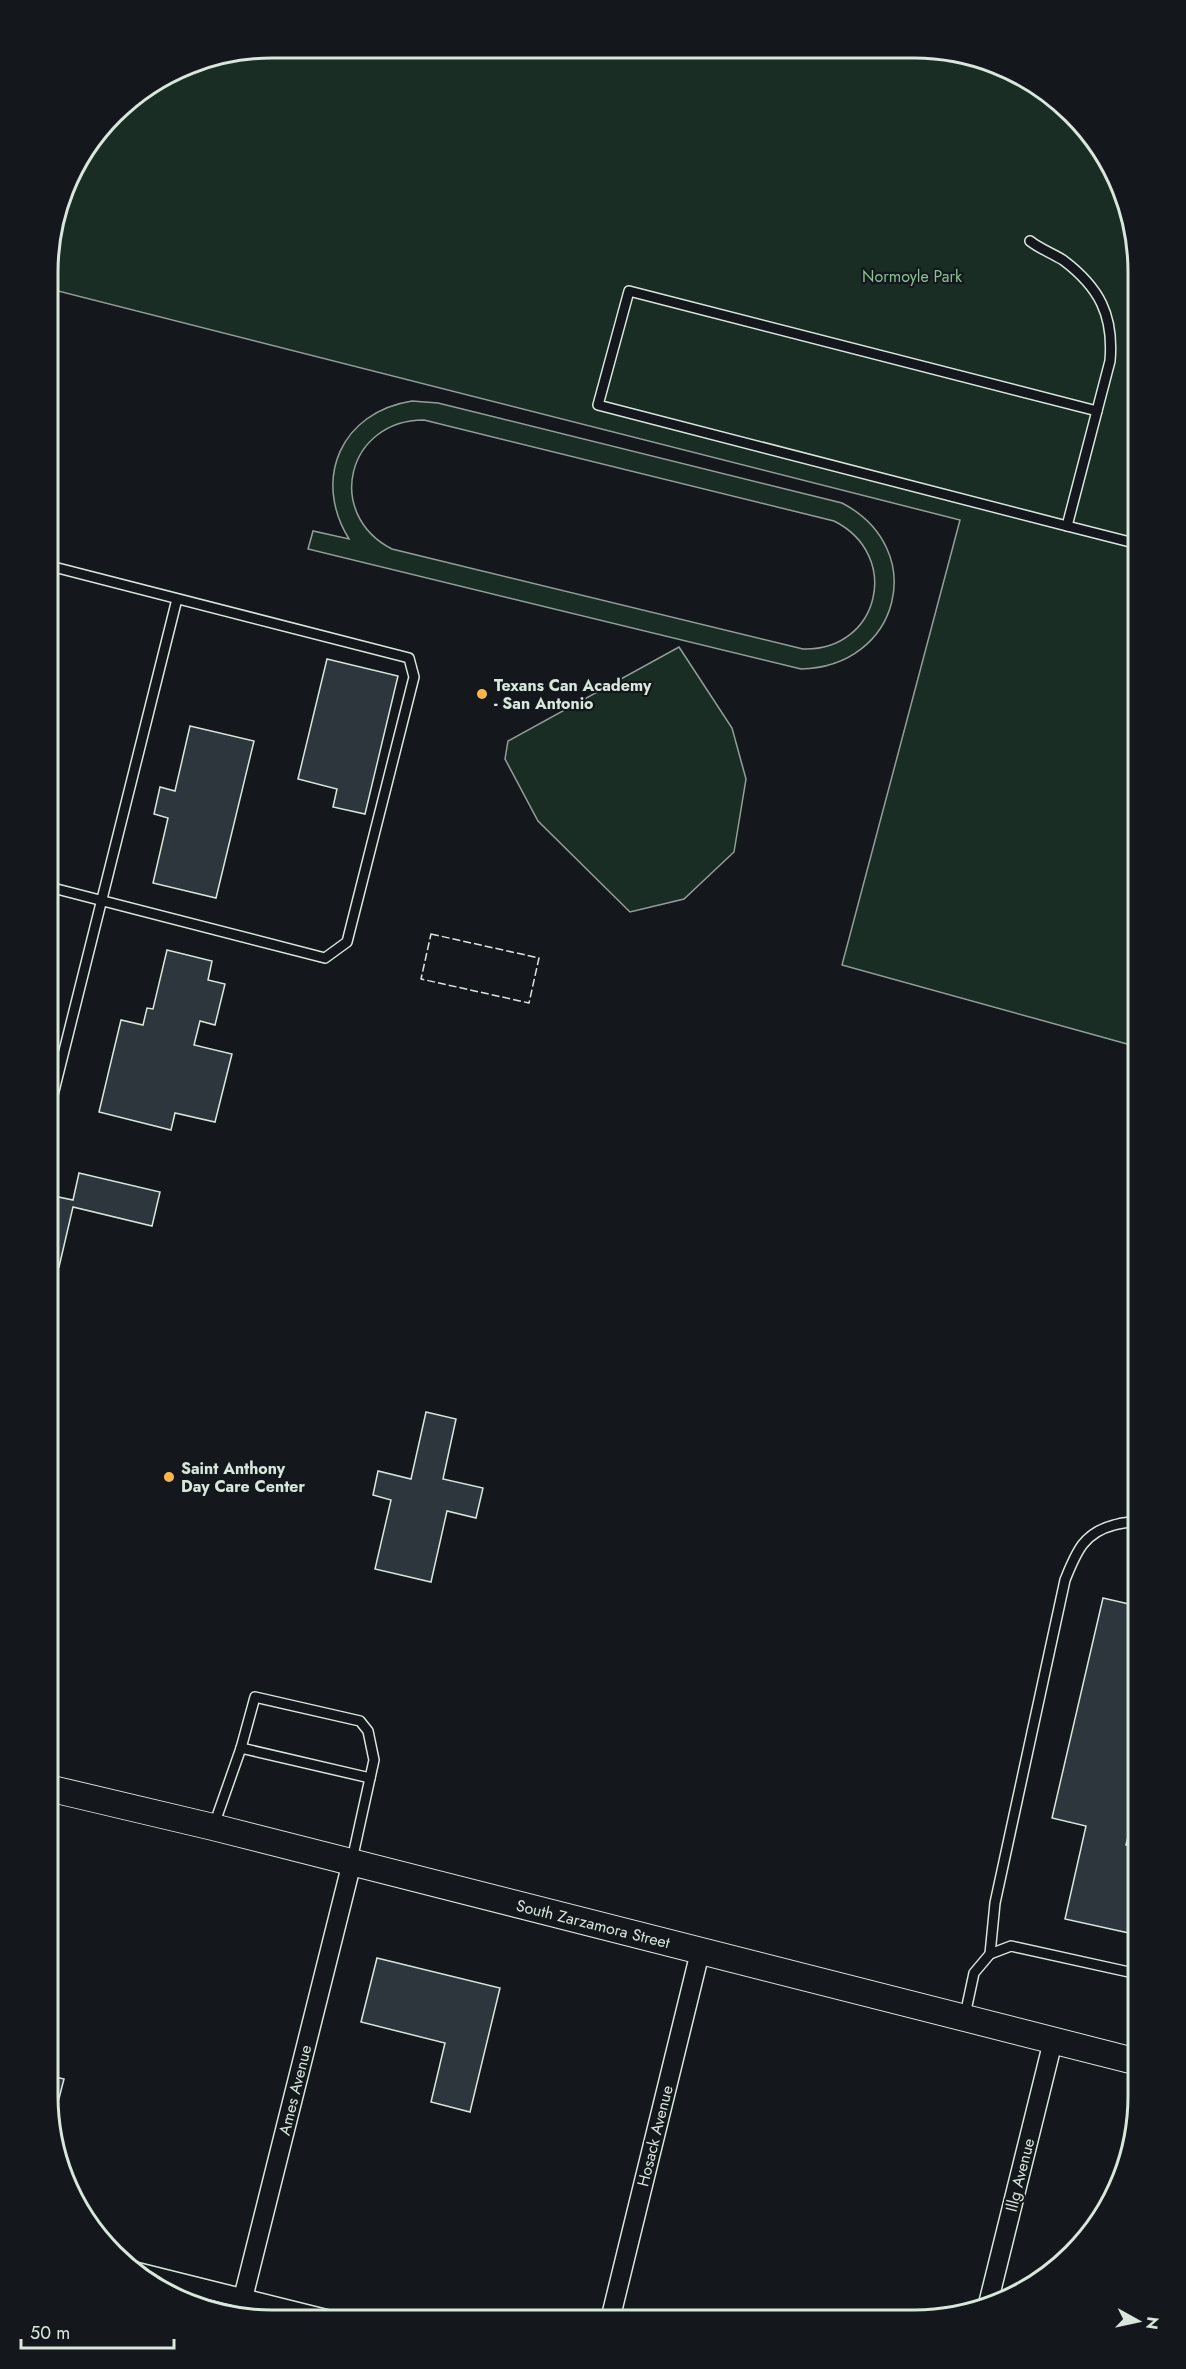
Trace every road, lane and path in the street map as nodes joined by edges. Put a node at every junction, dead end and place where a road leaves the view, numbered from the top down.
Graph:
1 (1030, 241) dead end
2 (1097, 411) junction
3 (1067, 526) junction
4 (1128, 541) edge
5 (58, 568) edge
6 (177, 599) junction
7 (58, 889) edge
8 (102, 900) junction
9 (58, 1075) edge
10 (1128, 1521) edge
11 (242, 1748) junction
12 (370, 1778) junction
13 (58, 1790) edge
14 (213, 1827) junction
15 (352, 1862) junction
16 (700, 1952) junction
17 (990, 1954) junction
18 (1128, 1972) edge
19 (964, 2019) junction
20 (1053, 2041) junction
21 (1128, 2060) edge
22 (158, 2277) edge
23 (990, 2296) edge
24 (243, 2298) junction
25 (240, 2308) edge
26 (290, 2310) edge
27 (611, 2310) edge

1 - 2 lane
2 - 3 lane
2 - 3 lane
3 - 4 lane
5 - 6 lane
6 - 8 lane
6 - 8 lane
7 - 8 lane
8 - 9 lane
10 - 17 lane
11 - 12 lane
11 - 12 lane
11 - 14 lane
12 - 15 lane
13 - 14 main road, South Zarzamora Street
14 - 15 main road, South Zarzamora Street
15 - 16 main road, South Zarzamora Street
15 - 24 street, Ames Avenue
16 - 19 main road, South Zarzamora Street
16 - 27 street, Hosack Avenue
17 - 18 lane
17 - 19 lane
19 - 20 main road, South Zarzamora Street
20 - 21 main road, South Zarzamora Street
20 - 23 street, Illg Avenue
22 - 24 street
24 - 25 street, Ames Avenue
24 - 26 street

